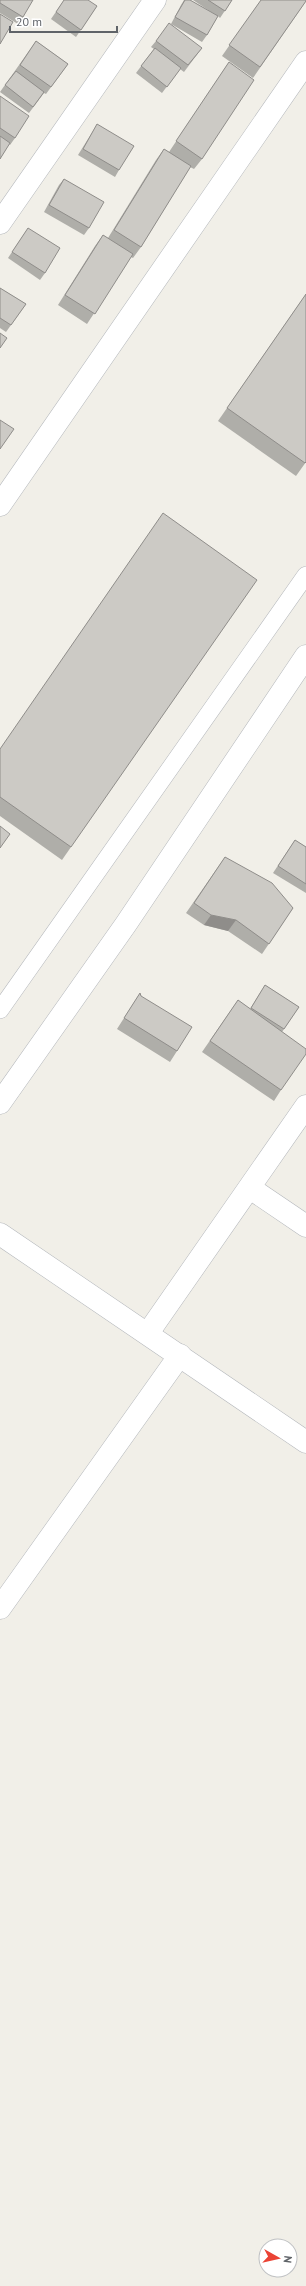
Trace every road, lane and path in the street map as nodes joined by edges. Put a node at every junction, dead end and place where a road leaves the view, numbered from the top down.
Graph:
1 (155, 0) edge
2 (306, 62) edge
3 (0, 224) edge
4 (0, 505) edge
5 (306, 575) edge
6 (306, 656) edge
7 (0, 1010) edge
8 (0, 1103) edge
9 (306, 1106) edge
10 (250, 1188) junction
11 (306, 1226) edge
12 (0, 1234) edge
13 (148, 1333) junction
14 (180, 1355) junction
15 (306, 1442) edge
16 (0, 1608) edge

1 - 3 street
2 - 4 street
5 - 7 lane
6 - 8 street
9 - 10 street
10 - 11 street
10 - 13 street
12 - 13 street
13 - 14 street
14 - 15 street
14 - 16 street

